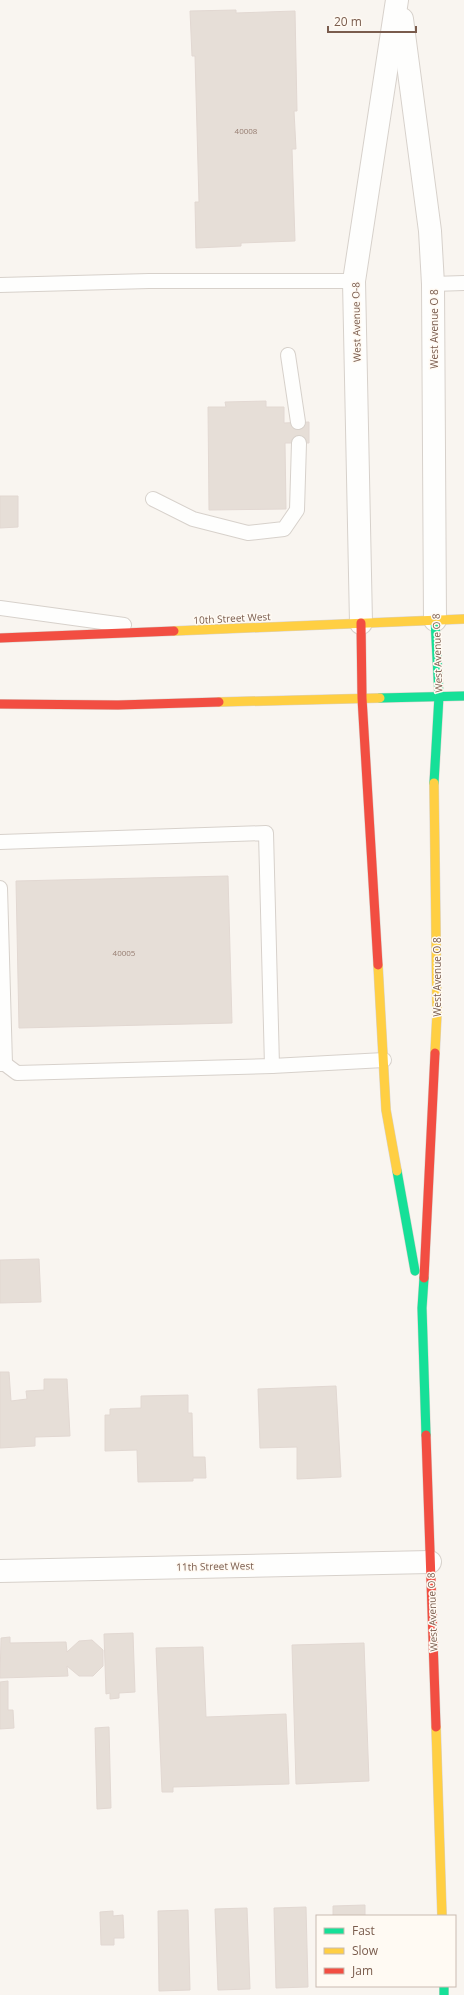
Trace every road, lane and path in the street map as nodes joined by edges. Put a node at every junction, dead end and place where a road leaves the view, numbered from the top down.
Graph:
1 (398, 0) edge
2 (354, 281) junction
3 (464, 283) edge
4 (433, 284) junction
5 (0, 285) edge
6 (288, 355) dead end
7 (298, 422) dead end
8 (299, 443) dead end
9 (153, 499) dead end
10 (0, 608) edge
11 (435, 620) junction
12 (464, 620) edge
13 (361, 623) junction
14 (170, 632) junction
15 (0, 638) edge
16 (439, 696) junction
17 (464, 696) edge
18 (362, 698) junction
19 (0, 704) edge
20 (0, 842) edge
21 (0, 888) edge
22 (384, 1060) junction
23 (2, 1064) edge
24 (272, 1066) junction
25 (422, 1308) junction
26 (430, 1562) junction
27 (0, 1570) edge
28 (442, 1915) edge

1 - 2 street, West Avenue O-8
1 - 4 street, West Avenue O 8
2 - 5 lane
2 - 13 street, West Avenue O-8
3 - 4 lane
4 - 11 street, West Avenue O 8
6 - 7 lane
8 - 9 lane
10 - 14 lane
11 - 12 street, 10th Street West
11 - 13 street, 10th Street West
11 - 16 street, West Avenue O 8
13 - 14 street, 10th Street West
13 - 18 street, West Avenue O 8
14 - 15 street, 10th Street West
16 - 17 street
16 - 18 street
16 - 25 street, West Avenue O 8
18 - 19 street
18 - 22 street, West Avenue O 8
20 - 24 lane
21 - 23 lane
22 - 24 lane
22 - 25 street, West Avenue O 8
23 - 24 lane
25 - 26 street, West Avenue O 8
26 - 27 street, 11th Street West
26 - 28 street, West Avenue O 8

